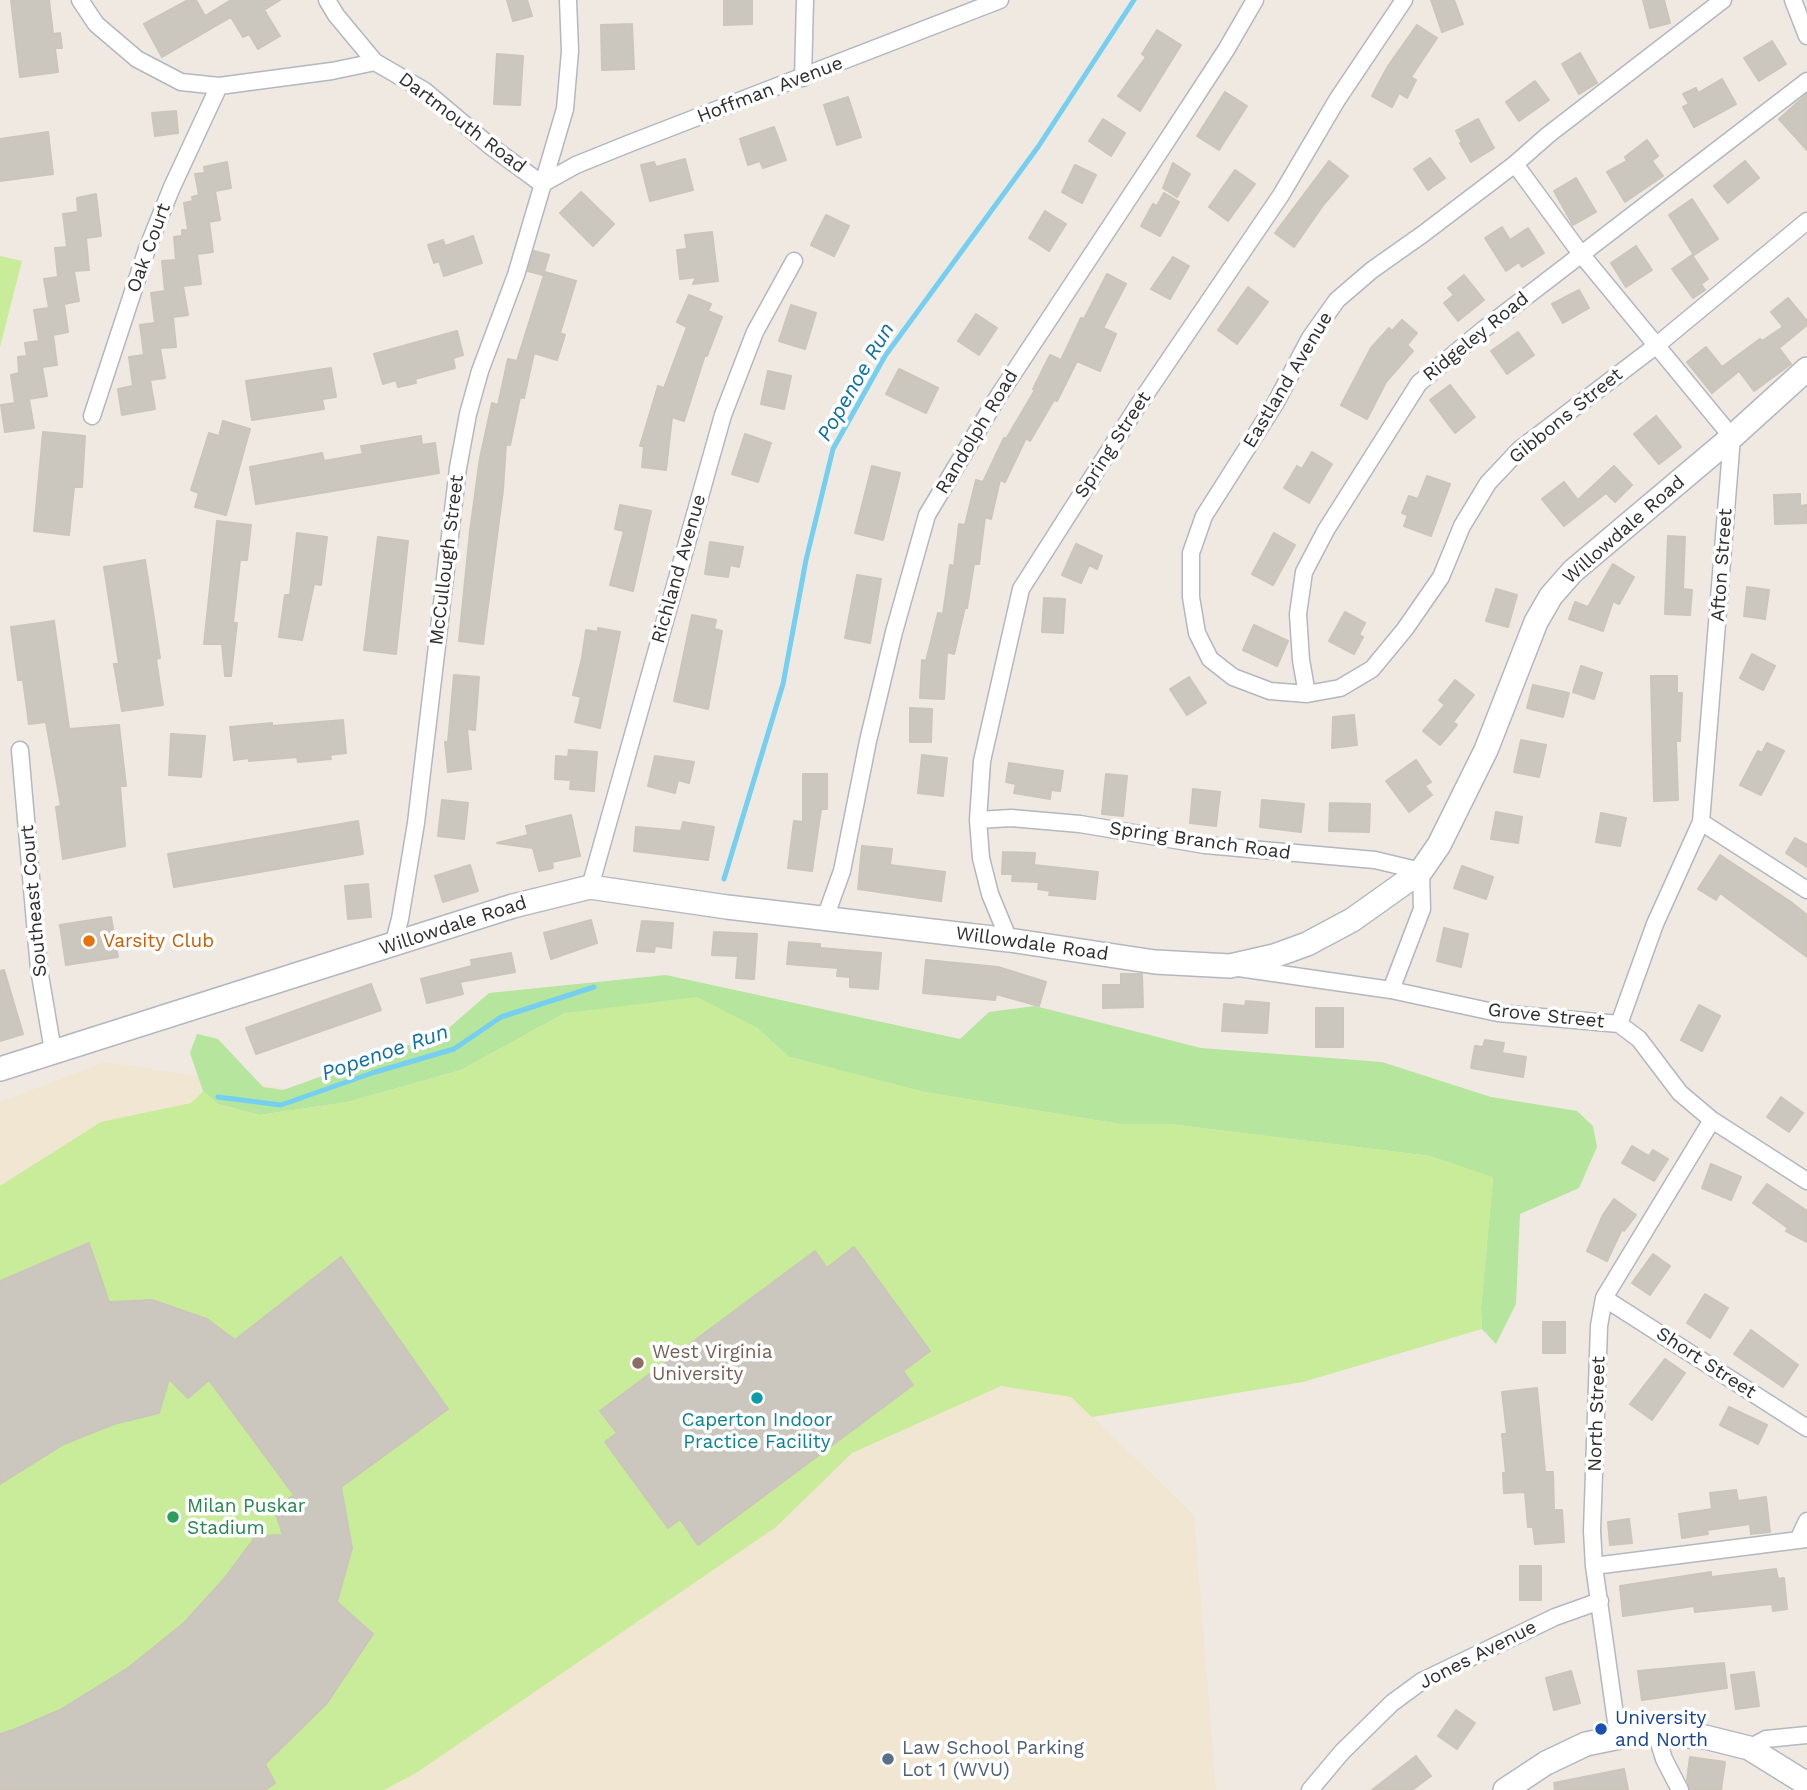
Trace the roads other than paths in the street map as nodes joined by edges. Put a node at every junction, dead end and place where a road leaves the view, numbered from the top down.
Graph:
1 (80, 0) edge
2 (327, 0) edge
3 (568, 0) edge
4 (805, 0) edge
5 (1000, 0) edge
6 (1255, 0) edge
7 (1404, 0) edge
8 (1723, 0) edge
9 (1793, 0) edge
10 (1807, 36) edge
11 (375, 62) junction
12 (803, 78) junction
13 (1807, 81) edge
14 (219, 86) junction
15 (1516, 164) junction
16 (542, 184) junction
17 (1807, 221) edge
18 (1581, 254) junction
19 (794, 261) dead end
20 (1657, 345) junction
21 (1806, 372) edge
22 (92, 416) dead end
23 (1732, 437) junction
24 (1307, 694) junction
25 (20, 750) dead end
26 (978, 820) junction
27 (1701, 822) junction
28 (1421, 871) junction
29 (590, 887) junction
30 (1807, 890) edge
31 (825, 918) junction
32 (1009, 940) junction
33 (393, 945) junction
34 (1230, 966) junction
35 (1391, 990) junction
36 (1619, 1024) junction
37 (53, 1051) junction
38 (0, 1069) edge
39 (1712, 1120) junction
40 (1807, 1181) edge
41 (1604, 1298) junction
42 (1807, 1428) edge
43 (1807, 1521) edge
44 (1803, 1540) edge
45 (1594, 1566) junction
46 (1600, 1601) junction
47 (1656, 1733) junction
48 (1807, 1735) edge
49 (1618, 1736) junction
50 (1749, 1748) junction
51 (1807, 1784) edge
52 (1310, 1790) edge
53 (1505, 1790) edge
54 (1680, 1790) edge

1 - 14 street
2 - 11 street, Dartmouth Road
3 - 16 street, McCullough Street
4 - 12 street
5 - 12 street, Hoffman Avenue
6 - 31 street, Randolph Road
7 - 26 street, Spring Street
8 - 15 street, Eastland Avenue
9 - 10 street
11 - 14 street
11 - 16 street, Dartmouth Road
12 - 16 street, Hoffman Avenue
13 - 18 street, Ridgeley Road
14 - 22 street, Oak Court
15 - 18 street
15 - 24 street, Eastland Avenue
16 - 33 street, McCullough Street
17 - 20 street, Gibbons Street
18 - 20 street
18 - 24 street, Ridgeley Road
19 - 29 street, Richland Avenue
20 - 23 street
20 - 24 street, Gibbons Street
21 - 23 street, Willowdale Road
23 - 27 street, Afton Street
23 - 28 street, Willowdale Road
25 - 37 street, Southeast Court
26 - 28 street, Spring Branch Road
26 - 32 street, Spring Street
27 - 30 street
27 - 36 street, Afton Street
28 - 34 street, Willowdale Road
28 - 35 street
29 - 31 street, Willowdale Road
29 - 33 street, Willowdale Road
31 - 32 street, Willowdale Road
32 - 34 street, Willowdale Road
33 - 37 street, Willowdale Road
34 - 35 street, Grove Street
35 - 36 street, Grove Street
36 - 39 street, Grove Street
37 - 38 street, Willowdale Road
39 - 40 street, Grove Street
39 - 41 street, North Street
41 - 42 street, Short Street
41 - 45 street, North Street
43 - 44 street
44 - 45 street
45 - 46 street, North Street
46 - 49 street, North Street
46 - 52 street, Jones Avenue
47 - 49 street
47 - 50 street
47 - 54 street
48 - 50 street
49 - 53 street
50 - 51 street

